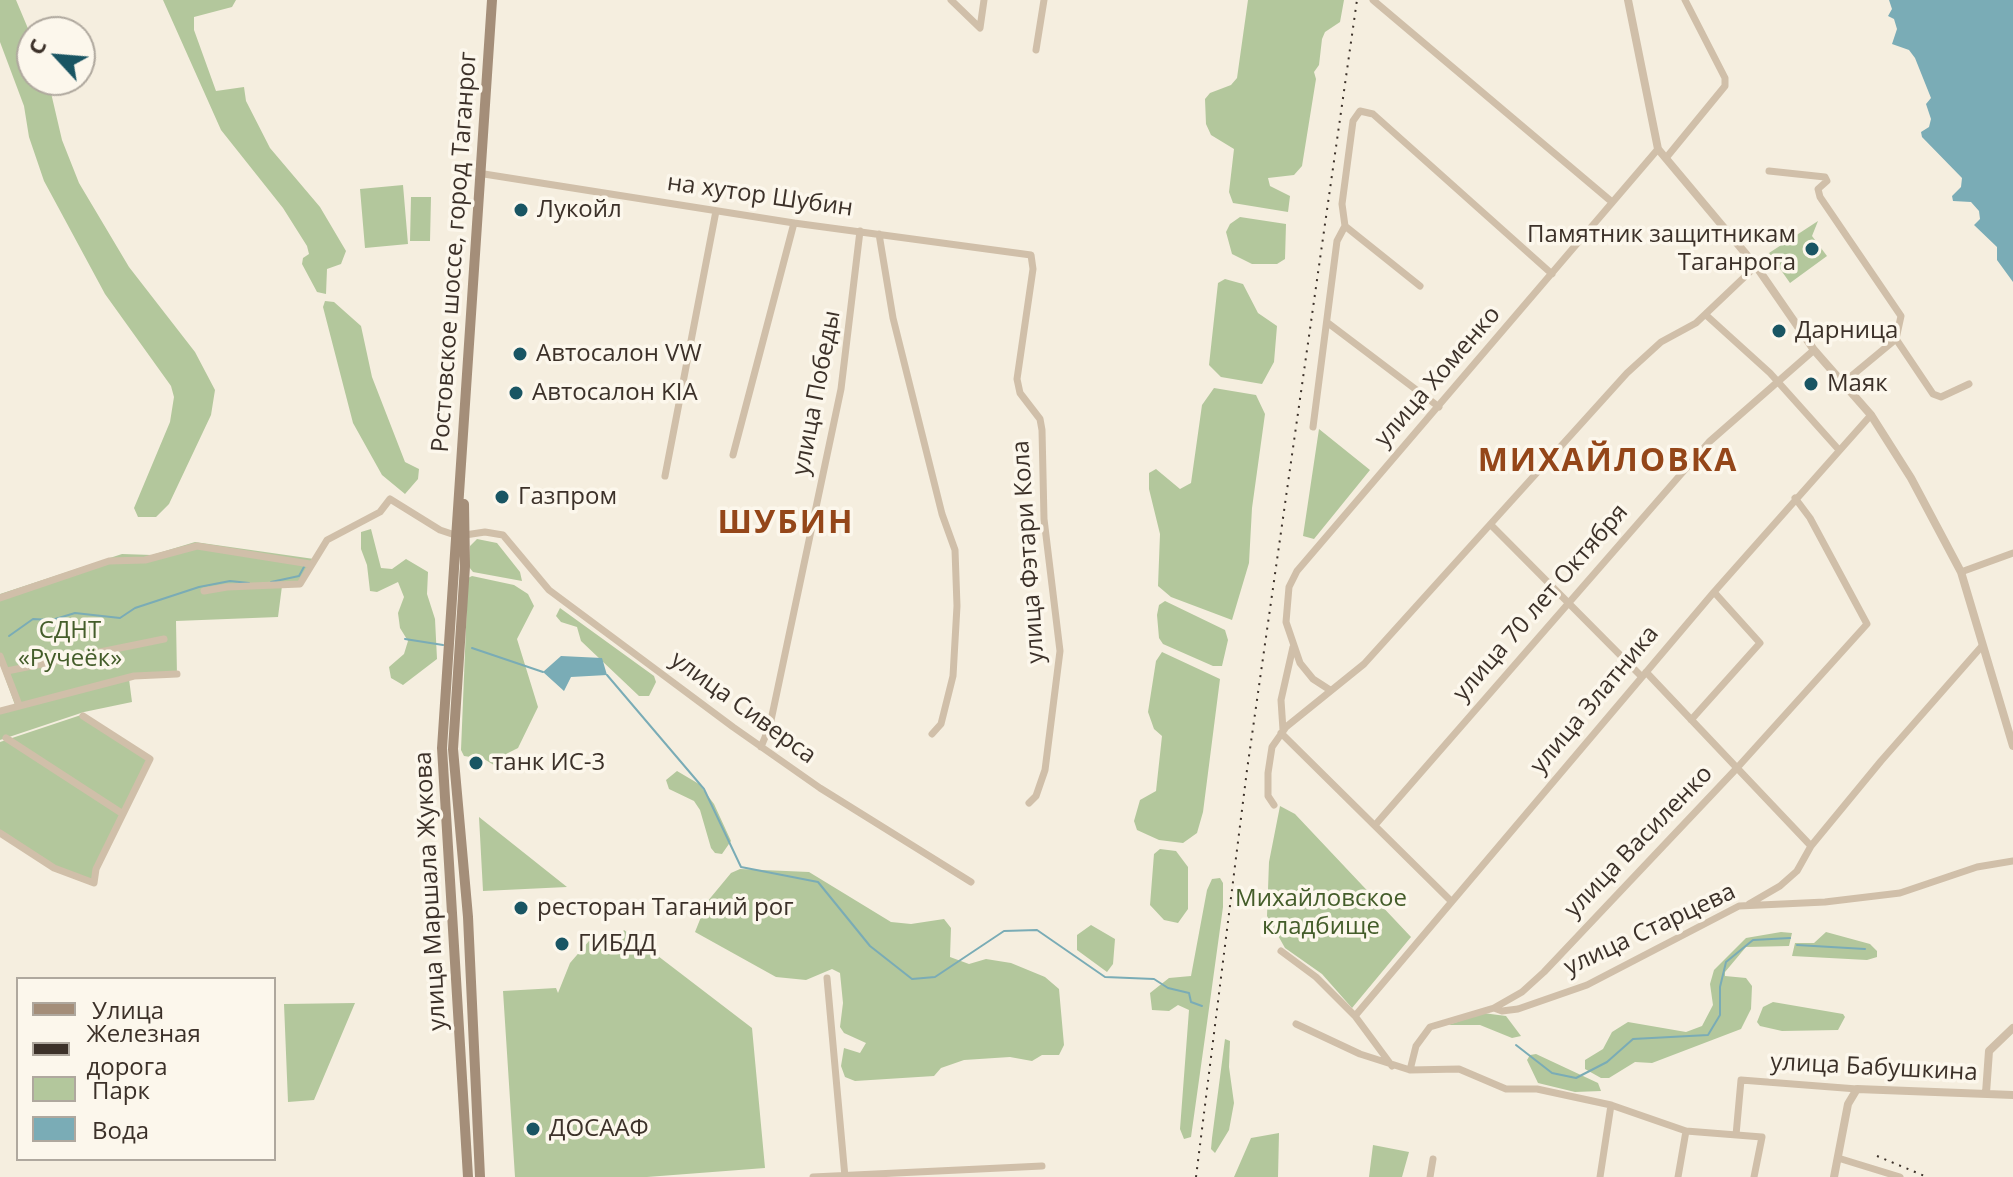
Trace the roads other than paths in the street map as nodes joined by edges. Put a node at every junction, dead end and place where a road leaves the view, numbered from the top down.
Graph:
1 (495, 0) edge
2 (951, 0) edge
3 (984, 0) edge
4 (1044, 0) edge
5 (1628, 0) edge
6 (1685, 0) edge
7 (1374, 2) edge
8 (1036, 50) dead end
9 (1658, 149) junction
10 (1666, 158) junction
11 (1769, 171) dead end
12 (482, 174) junction
13 (1612, 202) junction
14 (716, 211) junction
15 (794, 223) junction
16 (1345, 226) junction
17 (860, 231) junction
18 (879, 234) junction
19 (1031, 255) joint
20 (1756, 266) junction
21 (1552, 274) junction
22 (1420, 286) dead end
23 (1706, 315) junction
24 (1328, 323) junction
25 (1896, 339) junction
26 (1814, 350) junction
27 (1777, 380) junction
28 (1843, 383) junction
29 (1969, 384) dead end
30 (1439, 407) junction
31 (1871, 415) junction
32 (1313, 427) dead end
33 (1839, 450) junction
34 (733, 455) dead end
35 (665, 476) dead end
36 (1795, 498) junction
37 (461, 507) joint
38 (1491, 525) junction
39 (460, 535) junction
40 (2013, 553) edge
41 (310, 564) junction
42 (1961, 572) junction
43 (204, 591) dead end
44 (1714, 592) junction
45 (0, 598) edge
46 (1568, 602) junction
47 (164, 639) dead end
48 (1293, 645) junction
49 (1982, 646) junction
50 (0, 656) edge
51 (7, 671) junction
52 (177, 674) dead end
53 (1644, 675) junction
54 (1330, 690) junction
55 (19, 705) junction
56 (0, 711) edge
57 (83, 716) dead end
58 (1691, 720) junction
59 (1282, 732) junction
60 (932, 734) dead end
61 (6, 738) dead end
62 (2013, 746) edge
63 (761, 747) junction
64 (1737, 768) junction
65 (1029, 803) dead end
66 (1274, 805) dead end
67 (123, 814) junction
68 (1376, 824) junction
69 (0, 833) edge
70 (1811, 846) junction
71 (2013, 861) edge
72 (971, 882) dead end
73 (1451, 901) junction
74 (1749, 904) junction
75 (468, 917) junction
76 (453, 918) junction
77 (1281, 951) dead end
78 (827, 978) dead end
79 (1494, 1008) junction
80 (1355, 1016) junction
81 (1296, 1024) dead end
82 (2013, 1028) edge
83 (1392, 1066) junction
84 (462, 1070) junction
85 (475, 1070) junction
86 (1410, 1070) junction
87 (1857, 1089) junction
88 (1986, 1093) junction
89 (2013, 1095) edge
90 (1611, 1105) junction
91 (1686, 1131) junction
92 (1736, 1135) junction
93 (1838, 1158) junction
94 (1433, 1159) dead end
95 (1042, 1166) dead end
96 (1032, 1167) junction
97 (947, 1174) edge
98 (845, 1176) edge
99 (468, 1177) edge
100 (480, 1177) edge
101 (813, 1177) edge
102 (1032, 1177) edge
103 (1430, 1177) edge
104 (1600, 1177) edge
105 (1678, 1177) edge
106 (1754, 1177) edge
107 (1834, 1177) edge
108 (1900, 1177) edge

1 - 12 main road, Ростовское шоссе, город Таганрог
2 - 3 street
4 - 8 street
5 - 9 street
6 - 10 street
7 - 13 street
9 - 10 street
9 - 13 street, улица Хоменко
10 - 20 street
11 - 25 street
12 - 14 street, на хутор Шубин
12 - 37 main road, Ростовское шоссе, город Таганрог
13 - 21 street, улица Хоменко
14 - 15 street, на хутор Шубин
14 - 35 street
15 - 17 street, на хутор Шубин
15 - 34 street
16 - 21 street
16 - 22 street
16 - 24 street
17 - 18 street, на хутор Шубин
17 - 63 street, улица Победы
18 - 19 street, на хутор Шубин
18 - 60 street
19 - 65 street, улица Фэтари Кола
20 - 23 street
20 - 26 street
21 - 30 street, улица Хоменко
23 - 27 street
23 - 38 street
24 - 30 street
24 - 32 street
25 - 28 street
25 - 29 street
26 - 27 street, улица 70 лет Октября
26 - 28 street
27 - 33 street
27 - 46 street, улица 70 лет Октября
28 - 31 street
30 - 48 street, улица Хоменко
31 - 33 street, улица Златника
31 - 42 street
33 - 36 street, улица Златника
36 - 44 street, улица Златника
36 - 64 street, улица Василенко
37 - 39 main road, улица Маршала Жукова
38 - 46 street
38 - 54 street
39 - 41 street
39 - 63 street, улица Сиверса
39 - 75 main road, улица Маршала Жукова
39 - 76 main road, улица Маршала Жукова
40 - 42 street
41 - 43 street
41 - 45 street
42 - 49 street
44 - 53 street, улица Златника
44 - 58 street
46 - 53 street
46 - 68 street, улица 70 лет Октября
47 - 51 street
48 - 54 street
48 - 59 street
49 - 62 street
49 - 70 street
50 - 51 street
51 - 55 street
52 - 55 street
53 - 58 street
53 - 73 street, улица Златника
54 - 59 street
55 - 56 street
57 - 67 street
58 - 64 street
59 - 66 street
59 - 68 street
61 - 67 street
63 - 72 street, улица Сиверса
64 - 70 street
64 - 79 street, улица Василенко
67 - 69 street
68 - 73 street
70 - 74 street
71 - 74 street, улица Старцева
73 - 80 street, улица Златника
74 - 79 street, улица Старцева
75 - 76 main road
75 - 85 main road, улица Маршала Жукова
76 - 84 main road, улица Маршала Жукова
77 - 80 street
78 - 98 street
79 - 86 street, улица Василенко
80 - 83 street
81 - 83 street
82 - 88 street
83 - 86 street
84 - 85 main road
84 - 99 main road, улица Маршала Жукова
85 - 100 main road, улица Маршала Жукова
86 - 90 street
87 - 88 street, улица Бабушкина
87 - 92 street, улица Бабушкина
87 - 93 street
88 - 89 street, улица Бабушкина
90 - 91 street
90 - 104 street
91 - 92 street
91 - 105 street
92 - 106 street
93 - 107 street
93 - 108 street
94 - 103 street
95 - 96 street
96 - 97 street
96 - 102 street
97 - 98 street
98 - 101 street

